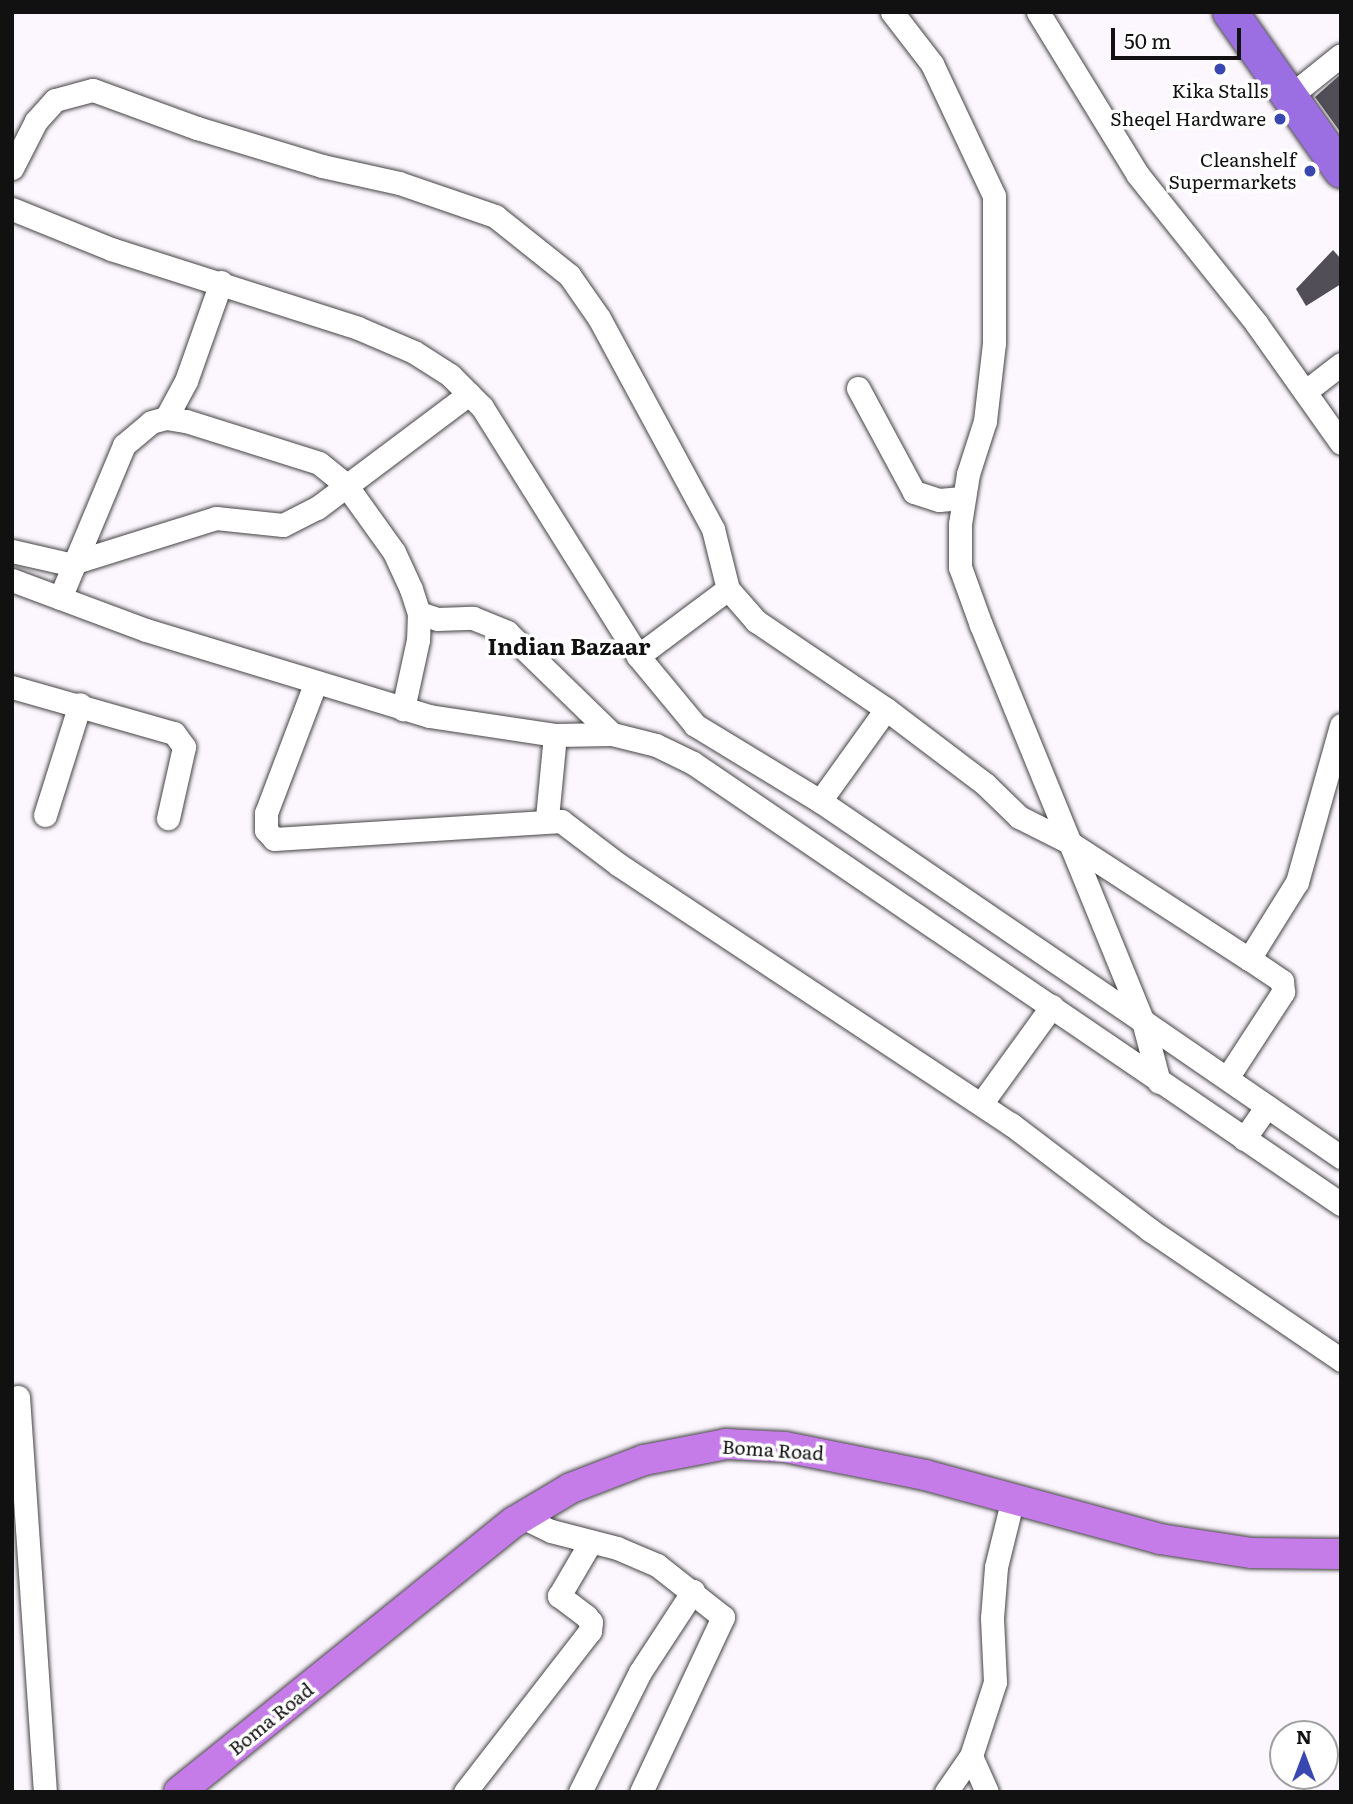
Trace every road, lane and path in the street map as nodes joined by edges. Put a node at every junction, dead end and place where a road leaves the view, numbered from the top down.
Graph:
1 (892, 12) edge
2 (1038, 12) edge
3 (1230, 12) edge
4 (1341, 55) edge
5 (1290, 96) junction
6 (12, 168) edge
7 (1341, 170) edge
8 (12, 209) edge
9 (221, 282) junction
10 (1341, 364) edge
11 (858, 387) dead end
12 (1306, 391) junction
13 (469, 394) junction
14 (166, 418) junction
15 (1341, 443) edge
16 (346, 485) junction
17 (962, 498) junction
18 (12, 551) edge
19 (77, 562) junction
20 (12, 580) edge
21 (728, 589) junction
22 (60, 598) junction
23 (419, 613) junction
24 (638, 656) junction
25 (315, 684) junction
26 (12, 687) edge
27 (80, 704) junction
28 (403, 709) junction
29 (886, 709) junction
30 (695, 725) junction
31 (1341, 725) edge
32 (612, 734) junction
33 (555, 735) junction
34 (677, 756) junction
35 (820, 801) junction
36 (46, 815) dead end
37 (168, 818) dead end
38 (547, 818) junction
39 (1068, 841) junction
40 (1249, 959) junction
41 (1052, 1006) junction
42 (1143, 1021) junction
43 (1227, 1078) junction
44 (1158, 1082) junction
45 (981, 1104) junction
46 (1267, 1106) junction
47 (1244, 1139) junction
48 (1341, 1157) edge
49 (1341, 1205) edge
50 (1341, 1360) edge
51 (18, 1398) dead end
52 (1012, 1502) junction
53 (522, 1517) junction
54 (590, 1543) junction
55 (1341, 1555) edge
56 (693, 1591) junction
57 (971, 1756) junction
58 (45, 1792) edge
59 (179, 1792) edge
60 (465, 1792) edge
61 (580, 1792) edge
62 (640, 1792) edge
63 (946, 1792) edge
64 (987, 1792) edge

1 - 17 street
2 - 12 street
3 - 5 highway
4 - 5 street
5 - 7 highway
6 - 21 street
8 - 9 street
9 - 13 street
9 - 14 street
10 - 12 street
11 - 17 street
12 - 15 street
13 - 16 street
13 - 24 street
14 - 16 street
14 - 19 street
16 - 19 street
16 - 23 street
17 - 39 street
18 - 19 street
19 - 22 street
20 - 22 street
21 - 24 street
21 - 29 street
22 - 25 street
23 - 28 street
23 - 32 street
24 - 30 street
25 - 28 street
25 - 38 street
26 - 27 street
27 - 36 street
27 - 37 street
28 - 33 street
29 - 35 street
29 - 39 street
30 - 34 street
30 - 35 street
31 - 40 street
32 - 33 street
32 - 34 street
33 - 38 street
34 - 41 street
35 - 42 street
38 - 45 street
39 - 40 street
39 - 42 street
40 - 43 street
41 - 44 street
41 - 45 street
42 - 43 street
42 - 44 street
43 - 46 street
44 - 47 street
45 - 50 street
46 - 47 street
46 - 48 street
47 - 49 street
51 - 58 street
52 - 53 main road, Boma Road
52 - 55 main road, Boma Road
52 - 57 street
53 - 54 street
53 - 59 main road, Boma Road
54 - 56 street
54 - 60 street
56 - 61 street
56 - 62 street
57 - 63 street
57 - 64 street

